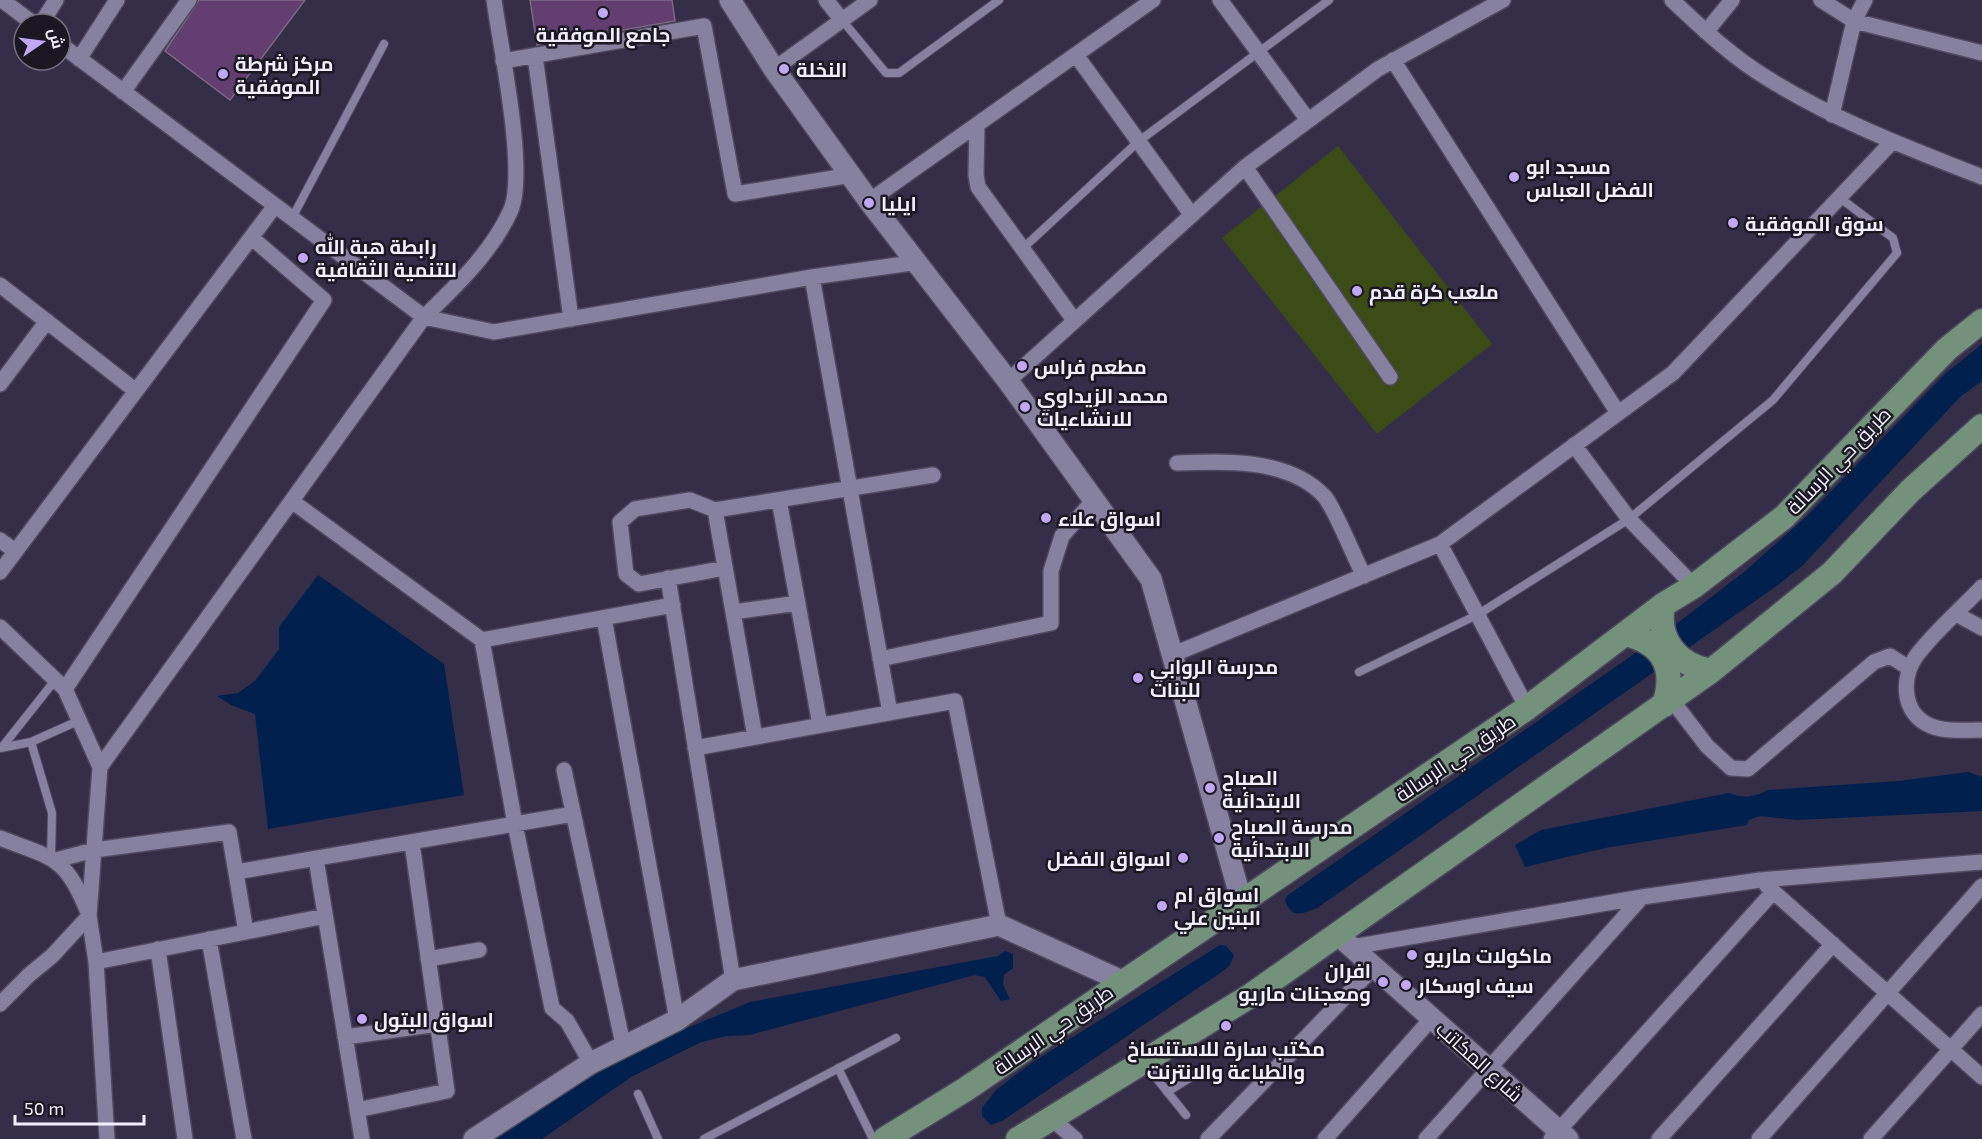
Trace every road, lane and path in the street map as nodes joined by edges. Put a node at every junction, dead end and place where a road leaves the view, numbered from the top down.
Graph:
1 (3, 0) edge
2 (117, 0) edge
3 (189, 0) edge
4 (494, 0) edge
5 (730, 0) edge
6 (826, 0) edge
7 (870, 0) edge
8 (999, 0) edge
9 (1153, 0) edge
10 (1220, 0) edge
11 (1329, 0) edge
12 (1503, 0) edge
13 (1672, 0) edge
14 (1732, 0) edge
15 (1821, 0) edge
16 (1864, 0) edge
17 (18, 12) edge
18 (842, 20) junction
19 (1854, 21) junction
20 (1706, 32) junction
21 (384, 44) dead end
22 (1258, 52) junction
23 (72, 53) edge
24 (1982, 53) edge
25 (1076, 55) junction
26 (535, 56) junction
27 (79, 59) junction
28 (1393, 60) junction
29 (503, 62) junction
30 (774, 69) junction
31 (123, 92) junction
32 (1832, 115) junction
33 (1308, 120) junction
34 (977, 125) junction
35 (1139, 141) junction
36 (1892, 142) junction
37 (1245, 166) junction
38 (852, 175) junction
39 (1982, 177) edge
40 (1840, 198) junction
41 (869, 201) junction
42 (274, 207) junction
43 (1191, 214) junction
44 (291, 220) junction
45 (252, 238) junction
46 (1021, 249) junction
47 (919, 262) junction
48 (812, 277) junction
49 (0, 285) edge
50 (423, 317) junction
51 (571, 319) junction
52 (1074, 320) junction
53 (47, 321) junction
54 (1982, 321) edge
55 (1390, 377) dead end
56 (1008, 381) junction
57 (0, 384) edge
58 (136, 391) junction
59 (1618, 413) junction
60 (1982, 426) edge
61 (1574, 445) junction
62 (1177, 463) dead end
63 (933, 475) dead end
64 (850, 489) junction
65 (779, 500) junction
66 (1094, 500) junction
67 (293, 502) junction
68 (715, 510) junction
69 (1629, 519) junction
70 (0, 540) edge
71 (1440, 544) junction
72 (15, 550) junction
73 (725, 568) junction
74 (0, 572) edge
75 (1364, 576) junction
76 (668, 578) junction
77 (1694, 586) junction
78 (1982, 587) edge
79 (798, 603) junction
80 (673, 605) junction
81 (733, 612) junction
82 (1662, 614) junction
83 (1956, 614) junction
84 (1477, 615) junction
85 (604, 618) junction
86 (0, 627) edge
87 (1982, 628) edge
88 (1632, 636) junction
89 (482, 640) junction
90 (1174, 654) junction
91 (880, 659) junction
92 (1700, 668) junction
93 (1909, 668) junction
94 (1359, 672) dead end
95 (61, 684) junction
96 (1668, 695) junction
97 (1527, 708) junction
98 (890, 713) junction
99 (78, 721) junction
100 (820, 725) junction
101 (1982, 730) edge
102 (755, 737) junction
103 (32, 742) junction
104 (2, 747) edge
105 (695, 748) junction
106 (100, 767) junction
107 (564, 770) dead end
108 (573, 814) junction
109 (515, 824) junction
110 (0, 838) edge
111 (412, 843) junction
112 (94, 850) junction
113 (54, 859) junction
114 (316, 859) junction
115 (1982, 862) edge
116 (236, 872) junction
117 (1760, 880) junction
118 (1982, 886) edge
119 (1773, 892) junction
120 (1642, 897) junction
121 (1242, 903) junction
122 (89, 916) junction
123 (325, 916) junction
124 (999, 925) junction
125 (246, 932) junction
126 (209, 939) junction
127 (1345, 941) junction
128 (1833, 944) junction
129 (158, 950) junction
130 (479, 950) dead end
131 (428, 959) junction
132 (96, 962) junction
133 (1374, 967) junction
134 (733, 980) junction
135 (1122, 981) junction
136 (1888, 993) junction
137 (0, 1004) edge
138 (1982, 1014) edge
139 (1432, 1018) junction
140 (677, 1020) junction
141 (438, 1024) junction
142 (345, 1037) junction
143 (896, 1038) dead end
144 (624, 1049) junction
145 (1951, 1049) junction
146 (1142, 1061) junction
147 (591, 1063) junction
148 (838, 1068) junction
149 (1489, 1068) junction
150 (1199, 1072) dead end
151 (1982, 1077) edge
152 (1167, 1092) junction
153 (638, 1094) dead end
154 (357, 1110) junction
155 (1186, 1116) dead end
156 (1052, 1119) junction
157 (1559, 1136) edge
158 (107, 1139) edge
159 (185, 1139) edge
160 (244, 1139) edge
161 (362, 1139) edge
162 (474, 1139) edge
163 (658, 1139) edge
164 (704, 1139) edge
165 (873, 1139) edge
166 (885, 1139) edge
167 (1018, 1139) edge
168 (1075, 1139) edge
169 (1208, 1139) edge
170 (1325, 1139) edge
171 (1426, 1139) edge
172 (1659, 1139) edge
173 (1759, 1139) edge
174 (1871, 1139) edge

1 - 17 street
2 - 27 street
3 - 31 street
4 - 29 street
5 - 30 street
6 - 18 street
7 - 18 street
8 - 18 lane
9 - 25 street
10 - 22 street
11 - 22 lane
12 - 28 street
13 - 20 street
14 - 20 street
15 - 19 street
16 - 19 street
18 - 30 street
19 - 24 street
19 - 32 street
20 - 32 street
21 - 44 lane
22 - 33 street
22 - 35 lane
23 - 27 street
25 - 34 street
25 - 35 street
26 - 29 street
26 - 38 street
26 - 51 street
27 - 31 street
28 - 33 street
28 - 59 street
29 - 50 street
30 - 38 street
31 - 42 street
32 - 36 street
33 - 37 street
34 - 41 street
34 - 46 street
35 - 43 street
35 - 46 lane
36 - 39 street
36 - 40 street
37 - 43 street
37 - 55 street
38 - 41 street
40 - 59 street
40 - 69 lane
41 - 47 street
42 - 44 street
42 - 45 street
43 - 52 street
44 - 50 street
45 - 58 street
45 - 95 street
46 - 52 street
47 - 48 street
47 - 56 street
48 - 51 street
48 - 64 street
49 - 53 street
50 - 51 street
50 - 67 street
52 - 56 street
53 - 57 street
53 - 58 street
54 - 77 main road, طريق حي الرسالة
56 - 66 street
58 - 72 street
59 - 61 street
60 - 92 main road
61 - 69 street
61 - 71 street
62 - 75 street
63 - 64 street
64 - 65 street
64 - 91 street
65 - 68 street
65 - 79 street
66 - 90 street
66 - 91 street
67 - 89 street
67 - 106 street
68 - 73 street
68 - 76 street
69 - 77 street
69 - 84 lane
70 - 72 street
71 - 75 street
71 - 84 street
72 - 74 street
73 - 76 street
73 - 81 street
75 - 90 street
76 - 80 street
77 - 82 main road, طريق حي الرسالة
78 - 83 street
79 - 81 street
79 - 100 street
80 - 85 street
80 - 105 street
81 - 102 street
82 - 88 main road, طريق حي الرسالة
82 - 92 main road
83 - 87 street
83 - 93 street
84 - 94 lane
84 - 97 street
85 - 89 street
85 - 140 street
86 - 95 street
88 - 96 main road
88 - 97 main road, طريق حي الرسالة
89 - 109 street
90 - 121 street
91 - 98 street
92 - 96 main road
93 - 96 street
93 - 101 street
95 - 99 street
95 - 104 lane
96 - 127 main road
97 - 121 main road, طريق حي الرسالة
98 - 100 street
98 - 124 street
99 - 103 lane
99 - 106 street
100 - 102 street
102 - 105 street
103 - 104 lane
103 - 113 lane
105 - 134 street
106 - 112 street
107 - 108 street
108 - 109 street
108 - 144 street
109 - 111 street
109 - 147 street
110 - 113 street
111 - 114 street
111 - 131 street
112 - 113 street
112 - 116 street
112 - 122 street
113 - 122 street
114 - 116 street
114 - 123 street
115 - 117 street
116 - 125 street
117 - 119 street
117 - 120 street
118 - 136 street
119 - 128 street
119 - 157 street
120 - 127 street
120 - 149 street
121 - 135 main road, طريق حي الرسالة
122 - 132 street
122 - 137 street
123 - 125 street
123 - 142 street
124 - 134 street
124 - 135 street
125 - 126 street
126 - 129 street
126 - 160 street
127 - 133 street, شارع المكاتب
127 - 146 main road
128 - 136 street
128 - 172 street
129 - 132 street
129 - 159 street
130 - 131 street
131 - 141 street
132 - 158 street
133 - 139 street, شارع المكاتب
133 - 169 street
134 - 140 street
135 - 166 main road, طريق حي الرسالة
136 - 145 street
136 - 173 street
138 - 145 street
139 - 149 street, شارع المكاتب
139 - 170 street
140 - 144 street
141 - 142 street
141 - 154 street
142 - 154 street
143 - 148 lane
144 - 147 street
145 - 151 street
145 - 174 street
146 - 152 lane
146 - 156 main road
147 - 162 street
148 - 164 lane
148 - 165 lane
149 - 157 street, شارع المكاتب
149 - 171 street
150 - 152 lane
152 - 155 lane
153 - 163 lane
154 - 161 street
156 - 167 main road
156 - 168 street

